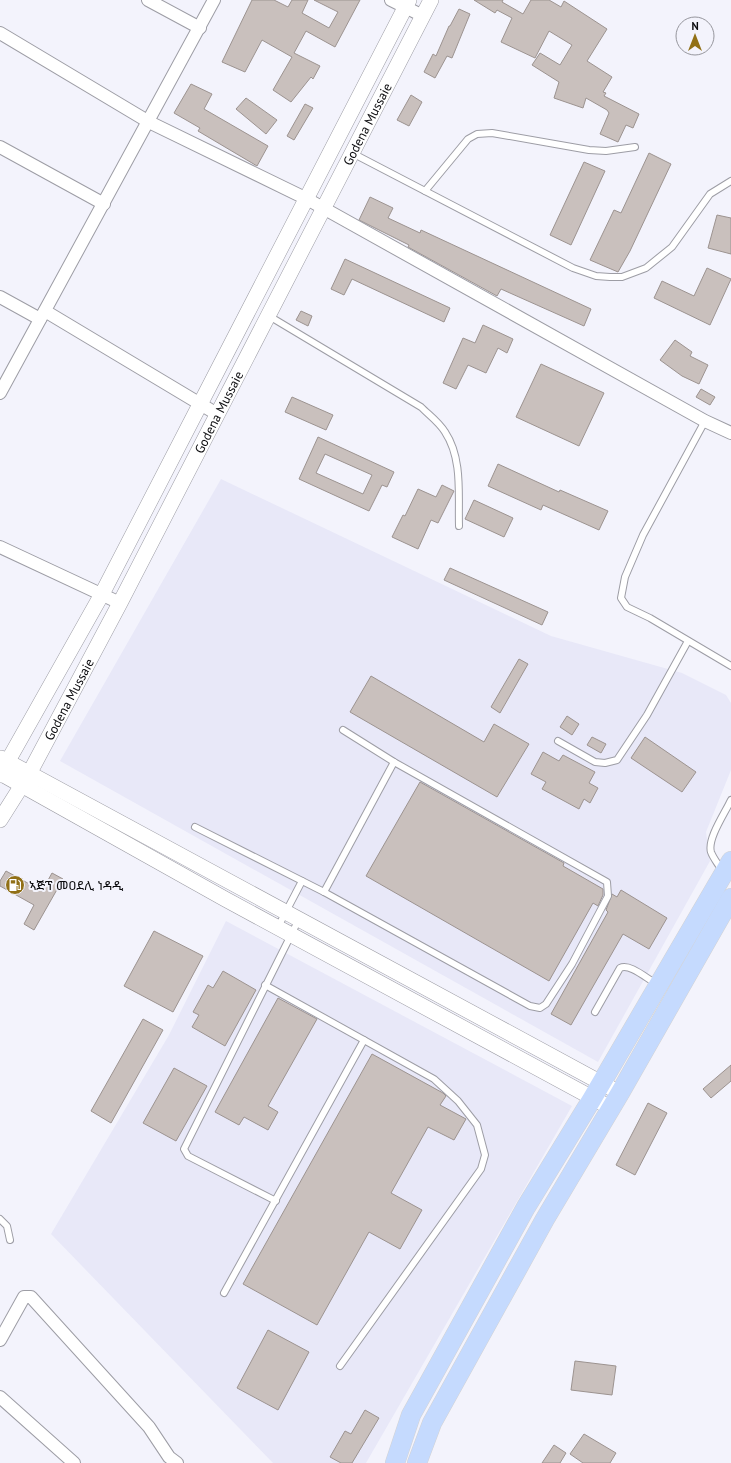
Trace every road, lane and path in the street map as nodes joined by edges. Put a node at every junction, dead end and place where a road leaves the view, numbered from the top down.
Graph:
1 (148, 0) edge
2 (214, 0) edge
3 (391, 0) edge
4 (431, 0) edge
5 (407, 3) edge
6 (423, 16) junction
7 (200, 28) junction
8 (0, 33) edge
9 (150, 122) junction
10 (635, 146) dead end
11 (0, 147) edge
12 (352, 154) junction
13 (731, 181) edge
14 (425, 191) junction
15 (307, 199) junction
16 (104, 204) junction
17 (323, 209) junction
18 (0, 297) edge
19 (43, 315) junction
20 (269, 316) junction
21 (0, 393) edge
22 (200, 404) junction
23 (217, 414) junction
24 (705, 421) junction
25 (731, 433) edge
26 (459, 526) dead end
27 (0, 546) edge
28 (102, 594) junction
29 (120, 603) junction
30 (688, 640) junction
31 (731, 666) edge
32 (343, 730) dead end
33 (558, 741) dead end
34 (394, 762) junction
35 (2, 768) edge
36 (26, 780) junction
37 (731, 800) edge
38 (0, 820) edge
39 (195, 827) dead end
40 (727, 867) edge
41 (302, 881) junction
42 (324, 892) junction
43 (731, 898) edge
44 (292, 916) junction
45 (285, 930) junction
46 (698, 936) junction
47 (265, 985) junction
48 (659, 986) junction
49 (595, 1012) dead end
50 (364, 1040) junction
51 (597, 1091) junction
52 (616, 1101) junction
53 (276, 1201) junction
54 (526, 1207) junction
55 (0, 1219) edge
56 (546, 1219) junction
57 (10, 1240) dead end
58 (224, 1293) dead end
59 (0, 1340) edge
60 (340, 1366) dead end
61 (0, 1398) edge
62 (74, 1463) edge
63 (177, 1463) edge
64 (395, 1463) edge
65 (417, 1463) edge

1 - 7 street
2 - 7 street
3 - 5 street
4 - 6 street, Godena Mussaie
5 - 6 street
5 - 15 street, Godena Mussaie
6 - 12 street, Godena Mussaie
7 - 9 street
8 - 9 street
9 - 15 street
9 - 16 street
10 - 14 lane
11 - 16 street
12 - 14 lane
12 - 17 street, Godena Mussaie
13 - 14 lane
15 - 17 street
15 - 22 street, Godena Mussaie
16 - 19 street
17 - 20 street, Godena Mussaie
17 - 24 street
18 - 19 street
19 - 21 street
19 - 22 street
20 - 23 street, Godena Mussaie
20 - 26 lane
22 - 23 street
22 - 28 street, Godena Mussaie
23 - 29 street, Godena Mussaie
24 - 25 street
24 - 30 lane
27 - 28 street
28 - 29 street
28 - 35 street, Godena Mussaie
29 - 36 street, Godena Mussaie
30 - 31 lane
30 - 33 lane
32 - 34 lane
34 - 42 lane
34 - 42 lane
35 - 36 street
36 - 38 street, Godena Mussaie
36 - 44 street
36 - 45 street
37 - 40 lane
39 - 41 lane
40 - 46 main road
41 - 42 lane
41 - 44 lane
43 - 46 main road
44 - 45 lane
44 - 45 lane
44 - 51 street
45 - 47 lane
45 - 51 street
46 - 48 main road
46 - 52 main road
47 - 50 lane
47 - 53 lane
48 - 49 lane
48 - 51 main road
50 - 53 lane
50 - 60 lane
51 - 52 street
51 - 54 main road
52 - 56 main road
53 - 58 lane
54 - 56 main road
54 - 64 main road
55 - 57 lane
56 - 65 main road
59 - 63 street
61 - 62 street

